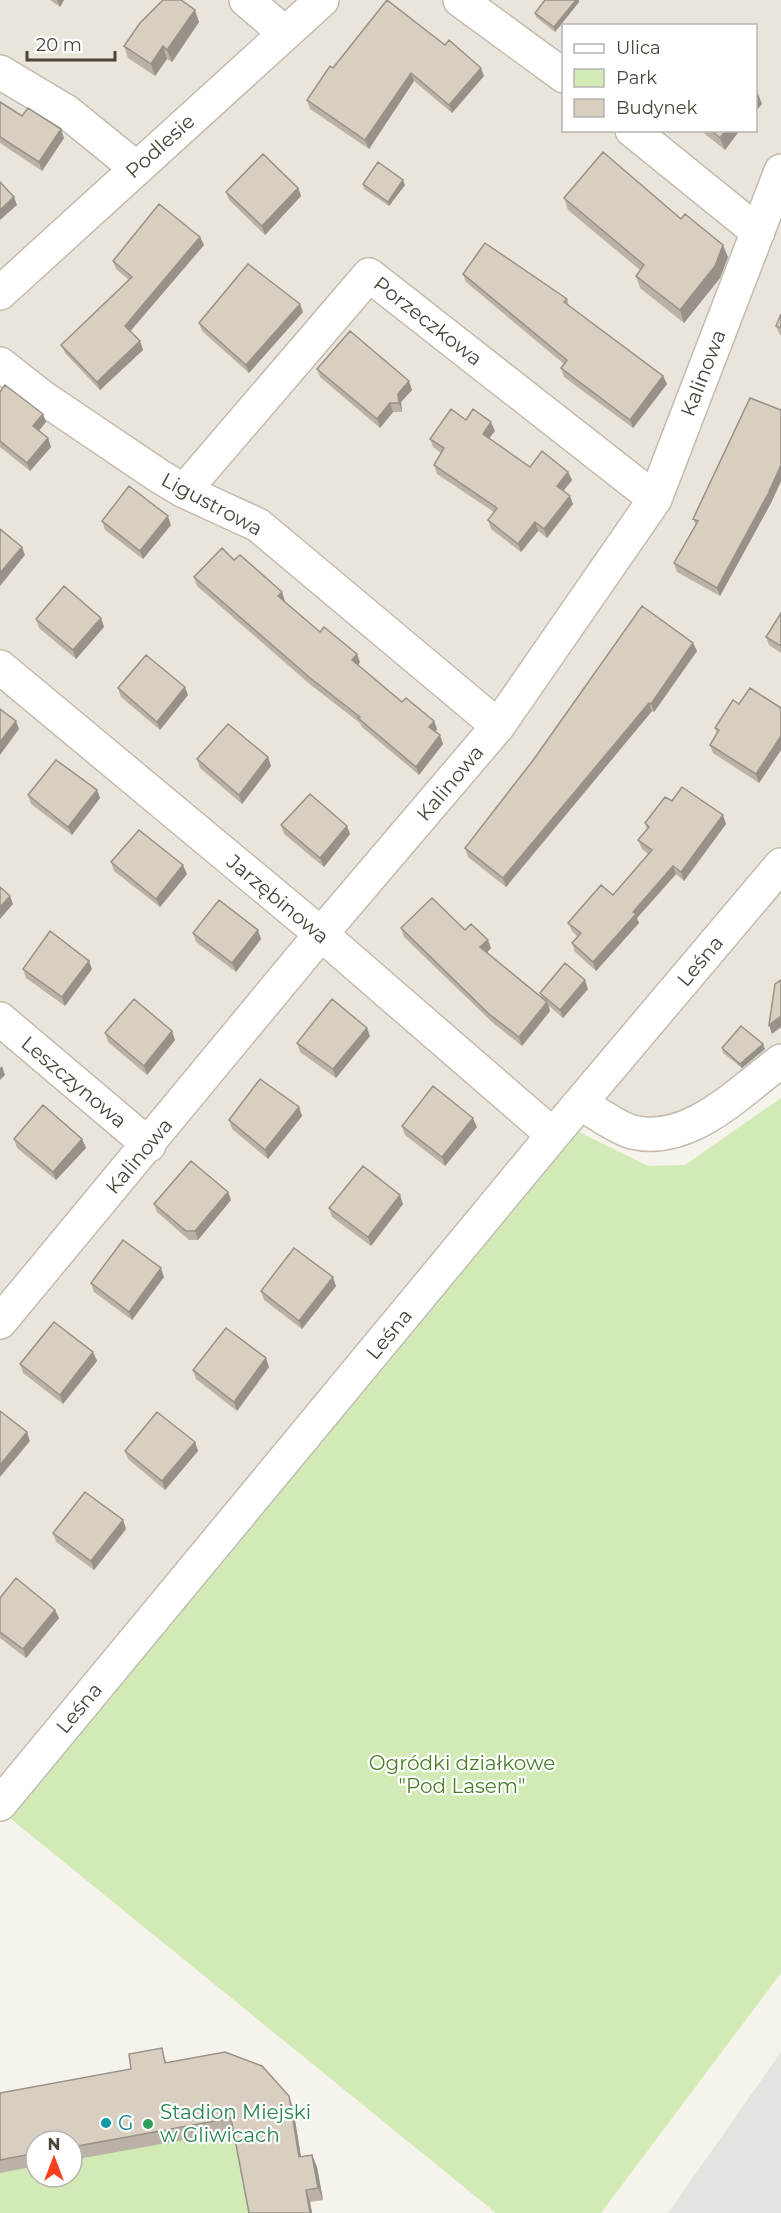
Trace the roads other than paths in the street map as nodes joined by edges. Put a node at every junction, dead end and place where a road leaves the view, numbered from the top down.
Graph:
1 (246, 0) edge
2 (322, 0) edge
3 (460, 0) edge
4 (285, 33) junction
5 (0, 72) edge
6 (562, 75) edge
7 (634, 132) edge
8 (136, 168) junction
9 (781, 171) edge
10 (758, 232) junction
11 (0, 293) edge
12 (0, 364) edge
13 (184, 491) junction
14 (654, 499) junction
15 (0, 667) edge
16 (498, 726) junction
17 (781, 865) edge
18 (321, 934) junction
19 (0, 1019) edge
20 (781, 1061) edge
21 (580, 1103) junction
22 (553, 1135) junction
23 (149, 1145) junction
24 (0, 1322) edge
25 (0, 1804) edge

1 - 4 street
2 - 4 street, Podlesie
3 - 6 street
4 - 8 street, Podlesie
5 - 8 street
7 - 10 street
8 - 11 street, Podlesie
9 - 10 street, Kalinowa
10 - 14 street, Kalinowa
12 - 13 street, Ligustrowa
13 - 14 street, Porzeczkowa
13 - 16 street, Ligustrowa
14 - 16 street, Kalinowa
15 - 18 street, Jarzębinowa
16 - 18 street, Kalinowa
17 - 21 street, Leśna
18 - 22 street, Jarzębinowa
18 - 23 street, Kalinowa
19 - 23 street, Leszczynowa
20 - 21 street
21 - 22 street, Leśna
22 - 25 street, Leśna
23 - 24 street, Kalinowa

